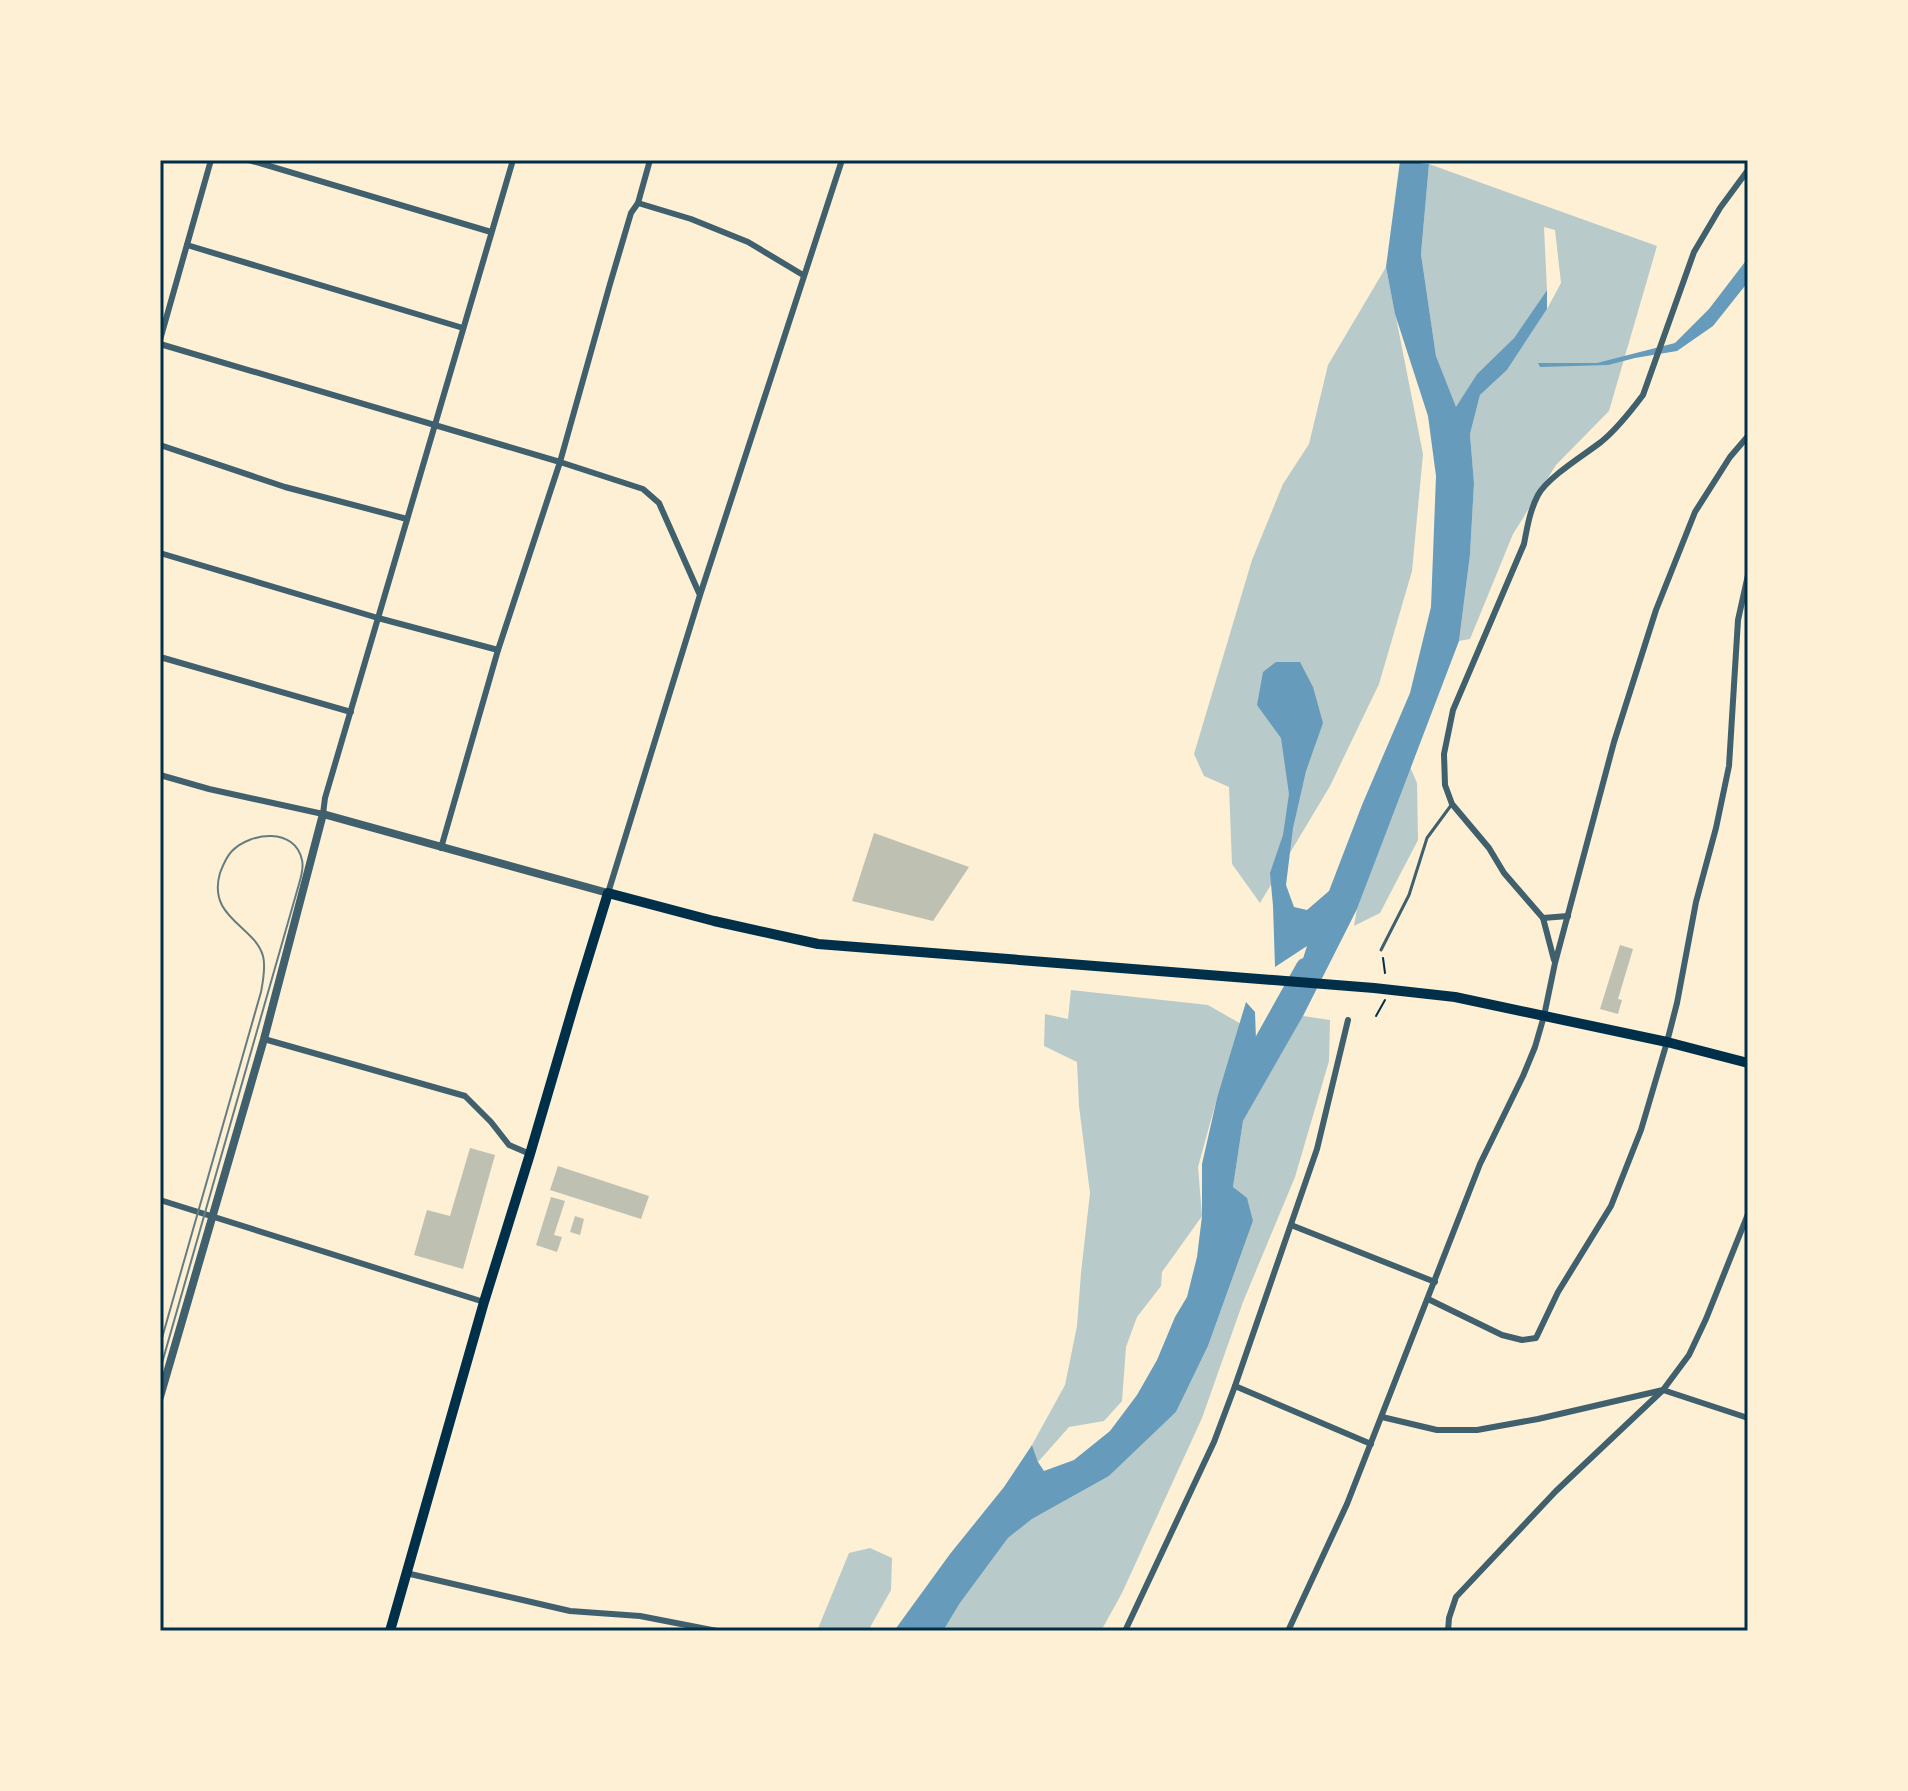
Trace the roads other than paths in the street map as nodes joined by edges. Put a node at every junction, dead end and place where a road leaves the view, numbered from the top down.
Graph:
1 (210, 160) edge
2 (249, 160) edge
3 (513, 160) edge
4 (650, 160) edge
5 (842, 160) edge
6 (1748, 170) edge
7 (638, 203) junction
8 (491, 232) junction
9 (187, 245) junction
10 (803, 275) junction
11 (463, 328) junction
12 (160, 342) edge
13 (435, 425) junction
14 (1748, 436) edge
15 (160, 445) edge
16 (560, 462) junction
17 (407, 519) junction
18 (160, 553) edge
19 (1748, 575) edge
20 (700, 595) junction
21 (378, 618) junction
22 (498, 650) junction
23 (160, 657) edge
24 (351, 712) junction
25 (160, 775) edge
26 (1452, 804) junction
27 (323, 814) junction
28 (441, 848) junction
29 (608, 893) junction
30 (1568, 916) junction
31 (1543, 918) junction
32 (1381, 950) road end
33 (1555, 963) junction
34 (1544, 1016) junction
35 (1348, 1020) dead end
36 (264, 1039) junction
37 (1667, 1042) junction
38 (1748, 1063) edge
39 (530, 1154) junction
40 (160, 1200) edge
41 (1748, 1214) edge
42 (212, 1217) junction
43 (1291, 1225) junction
44 (1435, 1282) junction
45 (1428, 1299) junction
46 (484, 1302) junction
47 (1235, 1386) junction
48 (1663, 1390) junction
49 (160, 1397) edge
50 (1382, 1417) junction
51 (1748, 1418) edge
52 (1371, 1444) junction
53 (406, 1573) junction
54 (671, 1621) junction
55 (390, 1631) edge
56 (674, 1631) edge
57 (717, 1631) edge
58 (1125, 1631) edge
59 (1288, 1631) edge
60 (1448, 1631) edge

1 - 9 street
2 - 8 street
3 - 8 street
4 - 7 street
5 - 10 street
6 - 26 street
7 - 10 street
7 - 16 street
8 - 11 street
9 - 11 street
9 - 12 street
10 - 20 street
11 - 13 street
12 - 13 street
13 - 16 street
13 - 17 street
14 - 30 street
15 - 17 street
16 - 20 street
16 - 22 street
17 - 21 street
18 - 21 street
19 - 37 street
20 - 29 street
21 - 22 street
21 - 24 street
22 - 28 street
23 - 24 street
24 - 27 street
25 - 27 street
26 - 31 street
26 - 32 lane
27 - 28 street
27 - 36 street
28 - 29 street
29 - 34 main road
29 - 39 main road
30 - 31 street
30 - 33 street
31 - 33 street
33 - 34 street
34 - 37 main road
34 - 44 street
35 - 43 street
36 - 39 street
36 - 42 street
37 - 38 main road
37 - 45 street
39 - 46 main road
40 - 42 street
41 - 48 street
42 - 46 street
42 - 49 street
43 - 44 street
43 - 47 street
44 - 45 street
45 - 50 street
46 - 53 main road
47 - 52 street
47 - 58 street
48 - 50 street
48 - 51 street
48 - 60 street
50 - 52 street
52 - 59 street
53 - 54 street
53 - 55 main road
54 - 56 street
54 - 57 street

